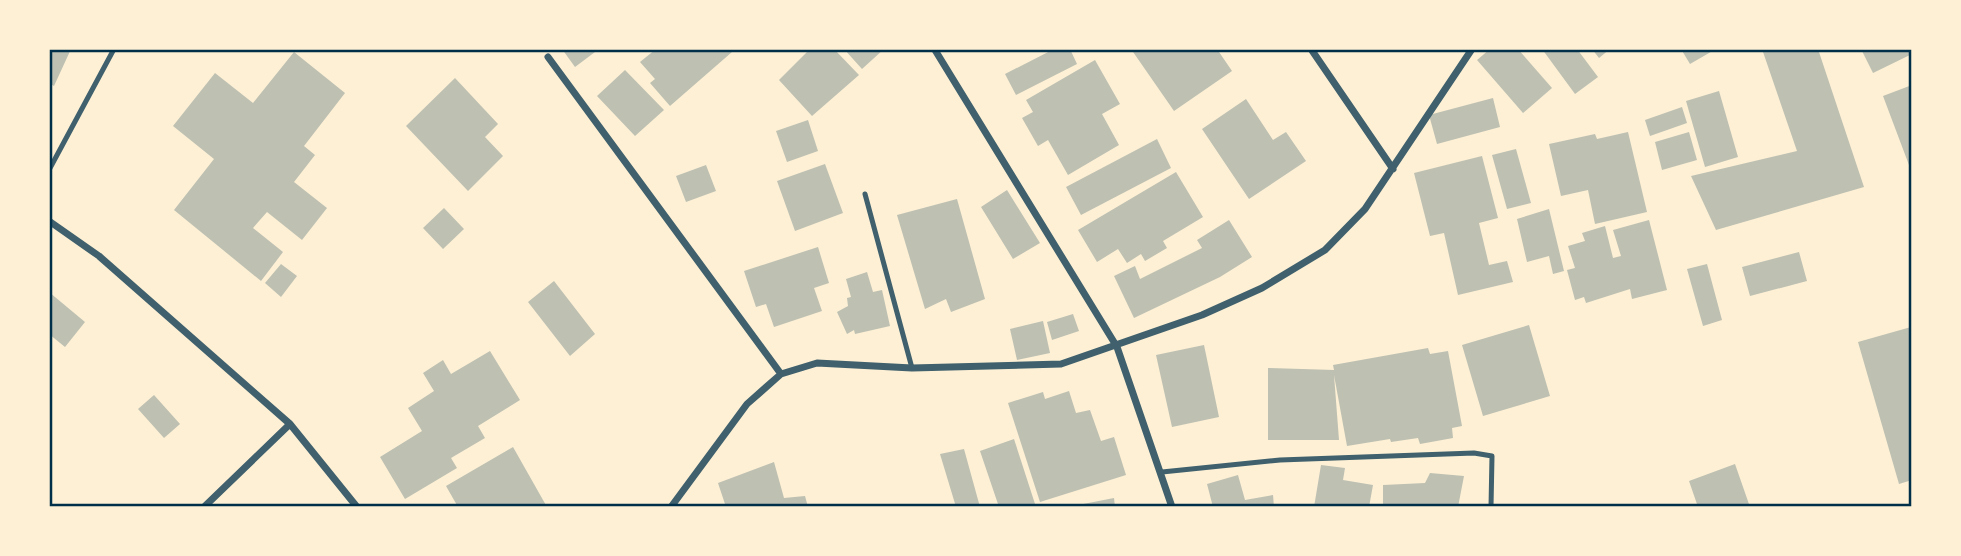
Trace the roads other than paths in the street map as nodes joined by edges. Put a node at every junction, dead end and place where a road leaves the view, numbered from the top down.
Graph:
1 (114, 49) edge
2 (1311, 49) edge
3 (1472, 49) edge
4 (935, 50) edge
5 (548, 57) dead end
6 (1393, 169) junction
7 (49, 170) edge
8 (865, 194) dead end
9 (49, 221) edge
10 (1117, 346) junction
11 (912, 368) junction
12 (781, 374) junction
13 (290, 424) junction
14 (1162, 472) junction
15 (204, 507) edge
16 (357, 507) edge
17 (671, 507) edge
18 (1172, 507) edge
19 (1491, 507) edge

1 - 7 lane
2 - 6 street
3 - 6 street
4 - 10 street
5 - 12 street
6 - 10 street
8 - 11 lane
9 - 13 street
10 - 11 street
10 - 14 street
11 - 12 street
12 - 17 street
13 - 15 street
13 - 16 street
14 - 18 street
14 - 19 lane

